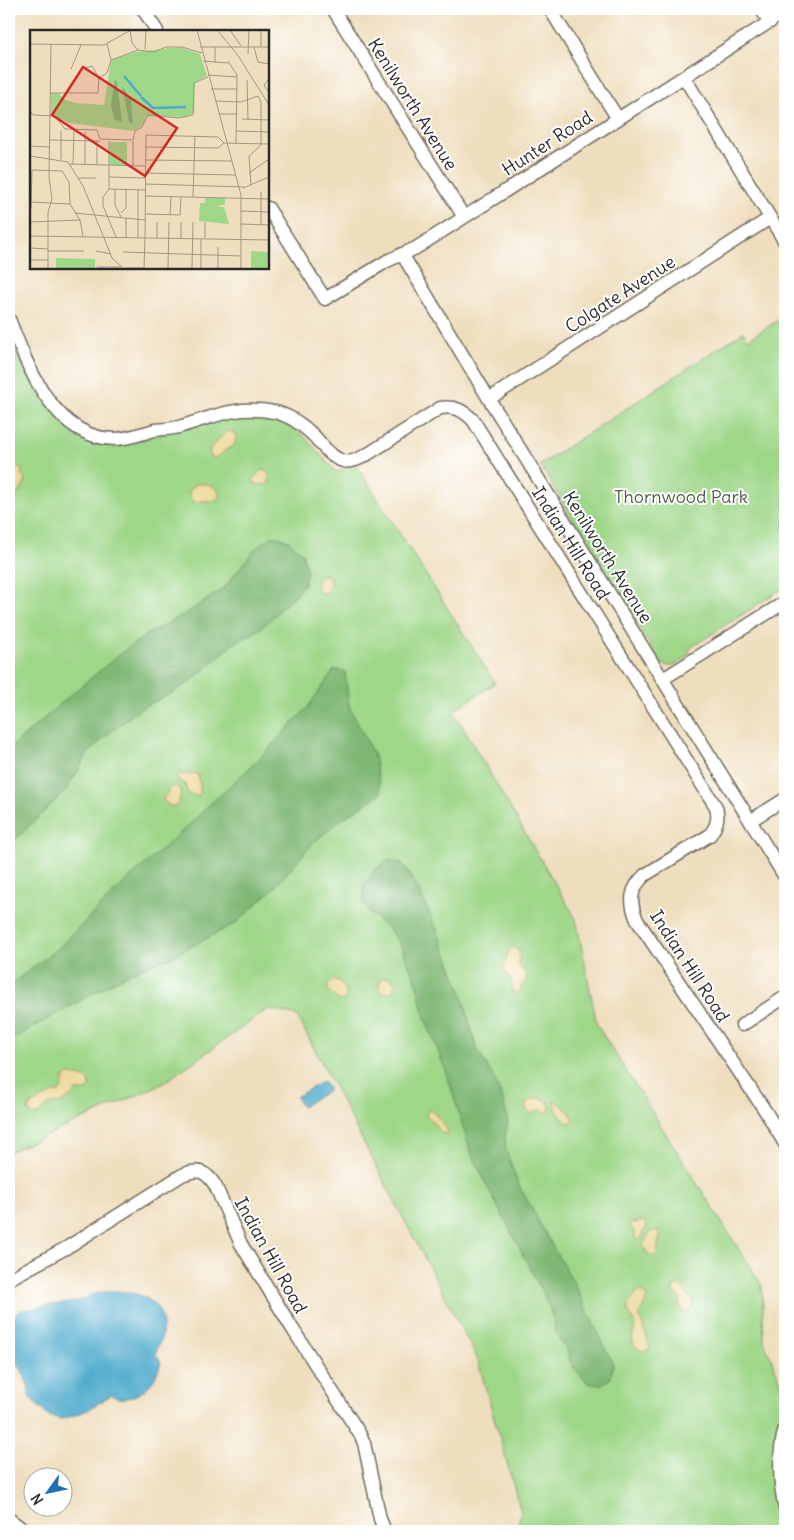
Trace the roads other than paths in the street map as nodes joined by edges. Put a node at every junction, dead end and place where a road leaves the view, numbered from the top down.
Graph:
1 (143, 9) edge
2 (333, 9) edge
3 (550, 9) edge
4 (762, 9) edge
5 (785, 12) edge
6 (770, 22) junction
7 (156, 30) edge
8 (684, 77) junction
9 (618, 119) junction
10 (269, 210) edge
11 (464, 217) junction
12 (770, 218) junction
13 (785, 242) edge
14 (402, 254) junction
15 (9, 319) edge
16 (489, 399) junction
17 (785, 602) edge
18 (663, 680) junction
19 (785, 799) edge
20 (750, 821) junction
21 (785, 877) edge
22 (785, 997) edge
23 (742, 1025) dead end
24 (785, 1144) edge
25 (9, 1279) edge
26 (785, 1428) edge
27 (785, 1508) edge
28 (9, 1519) edge
29 (25, 1531) edge
30 (385, 1531) edge

1 - 7 street
2 - 11 street, Kenilworth Avenue
3 - 9 street
4 - 6 street
5 - 6 street, Hunter Road
6 - 8 street, Hunter Road
8 - 9 street, Hunter Road
8 - 12 street
9 - 11 street, Hunter Road
10 - 14 street, Hunter Road
11 - 14 street, Hunter Road
12 - 13 street
12 - 16 street, Colgate Avenue
14 - 16 street, Kenilworth Avenue
15 - 24 street, Indian Hill Road
16 - 18 street, Kenilworth Avenue
17 - 18 street
18 - 20 street, Kenilworth Avenue
19 - 20 street
20 - 21 street, Kenilworth Avenue
22 - 23 street
25 - 30 street, Indian Hill Road
26 - 27 street
28 - 29 street

